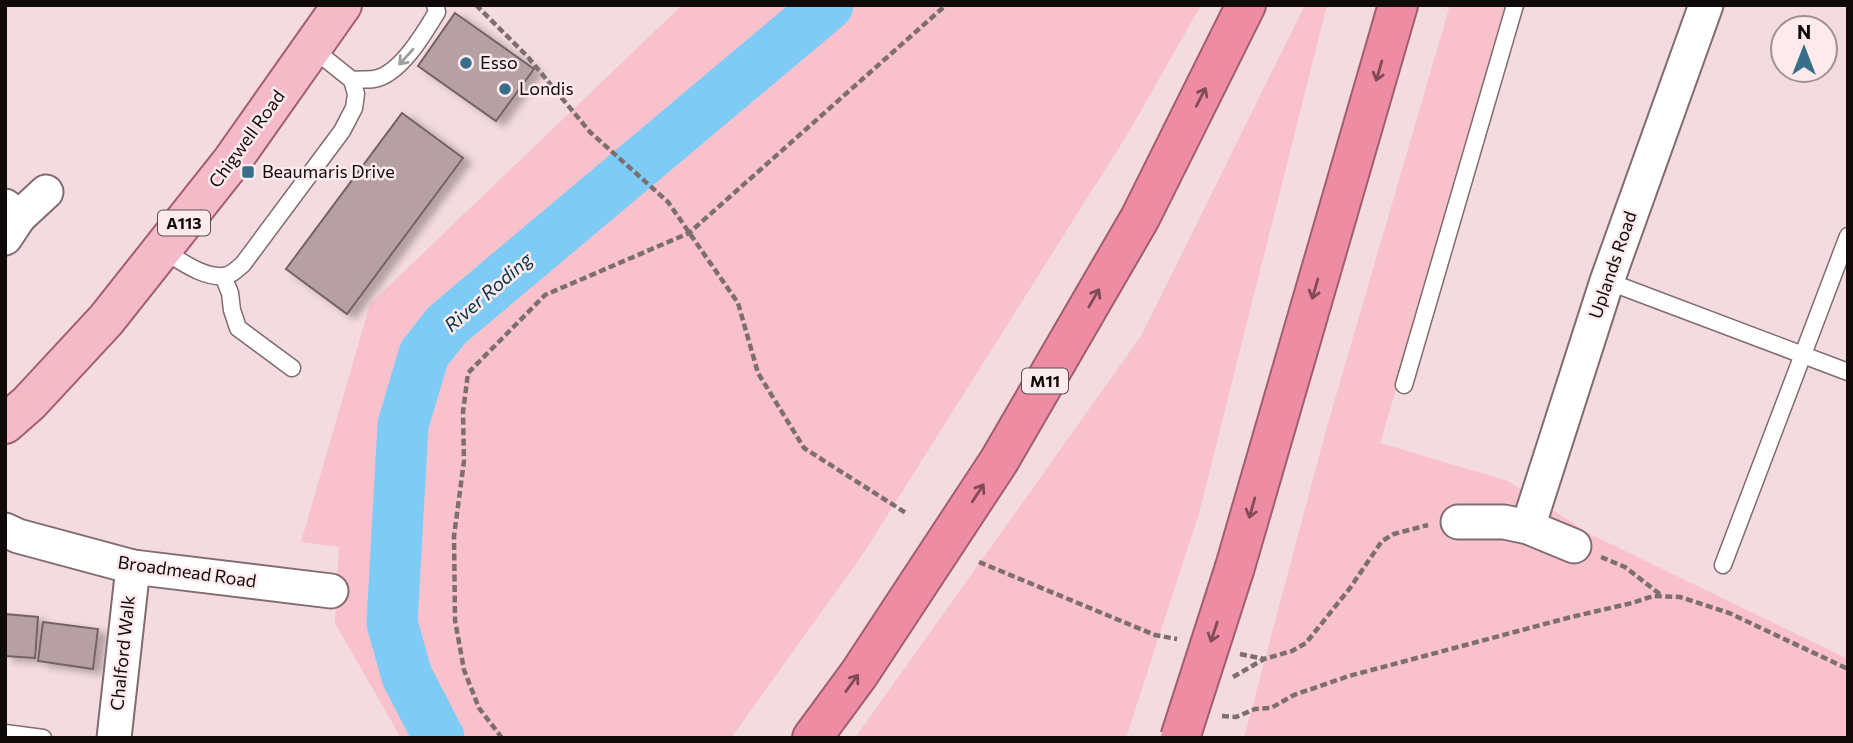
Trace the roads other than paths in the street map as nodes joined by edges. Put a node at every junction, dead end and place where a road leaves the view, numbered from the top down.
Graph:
1 (342, 5) edge
2 (435, 5) edge
3 (1247, 5) edge
4 (1398, 5) edge
5 (1515, 5) edge
6 (1706, 5) edge
7 (312, 48) junction
8 (352, 80) junction
9 (46, 192) dead end
10 (10, 221) edge
11 (1848, 236) edge
12 (162, 250) junction
13 (223, 276) junction
14 (1606, 281) junction
15 (1802, 356) junction
16 (292, 368) dead end
17 (1848, 372) edge
18 (1404, 385) dead end
19 (5, 424) edge
20 (1449, 522) road end
21 (1528, 527) junction
22 (9, 538) edge
23 (1574, 546) road end
24 (1723, 565) dead end
25 (133, 568) junction
26 (331, 591) dead end
27 (5, 733) edge
28 (43, 738) edge
29 (114, 738) edge
30 (812, 738) edge
31 (1180, 738) edge

1 - 7 main road, Chigwell Road / A113
2 -> 8 lane
30 -> 3 highway, M11
4 -> 31 highway, bridge
5 - 18 lane
6 - 14 street, Uplands Road
7 - 8 lane
7 - 12 main road, Chigwell Road / A113
8 - 13 lane
9 - 10 street
11 - 15 lane
12 - 13 lane
12 - 19 main road, Chigwell Road / A113
13 - 16 lane
14 - 15 lane
14 - 21 street, Uplands Road
15 - 17 lane
15 - 24 lane
20 - 21 street
21 - 23 street
22 - 25 street, Broadmead Road
25 - 26 street, Broadmead Road
25 - 29 street, Chalford Walk
27 - 28 lane

